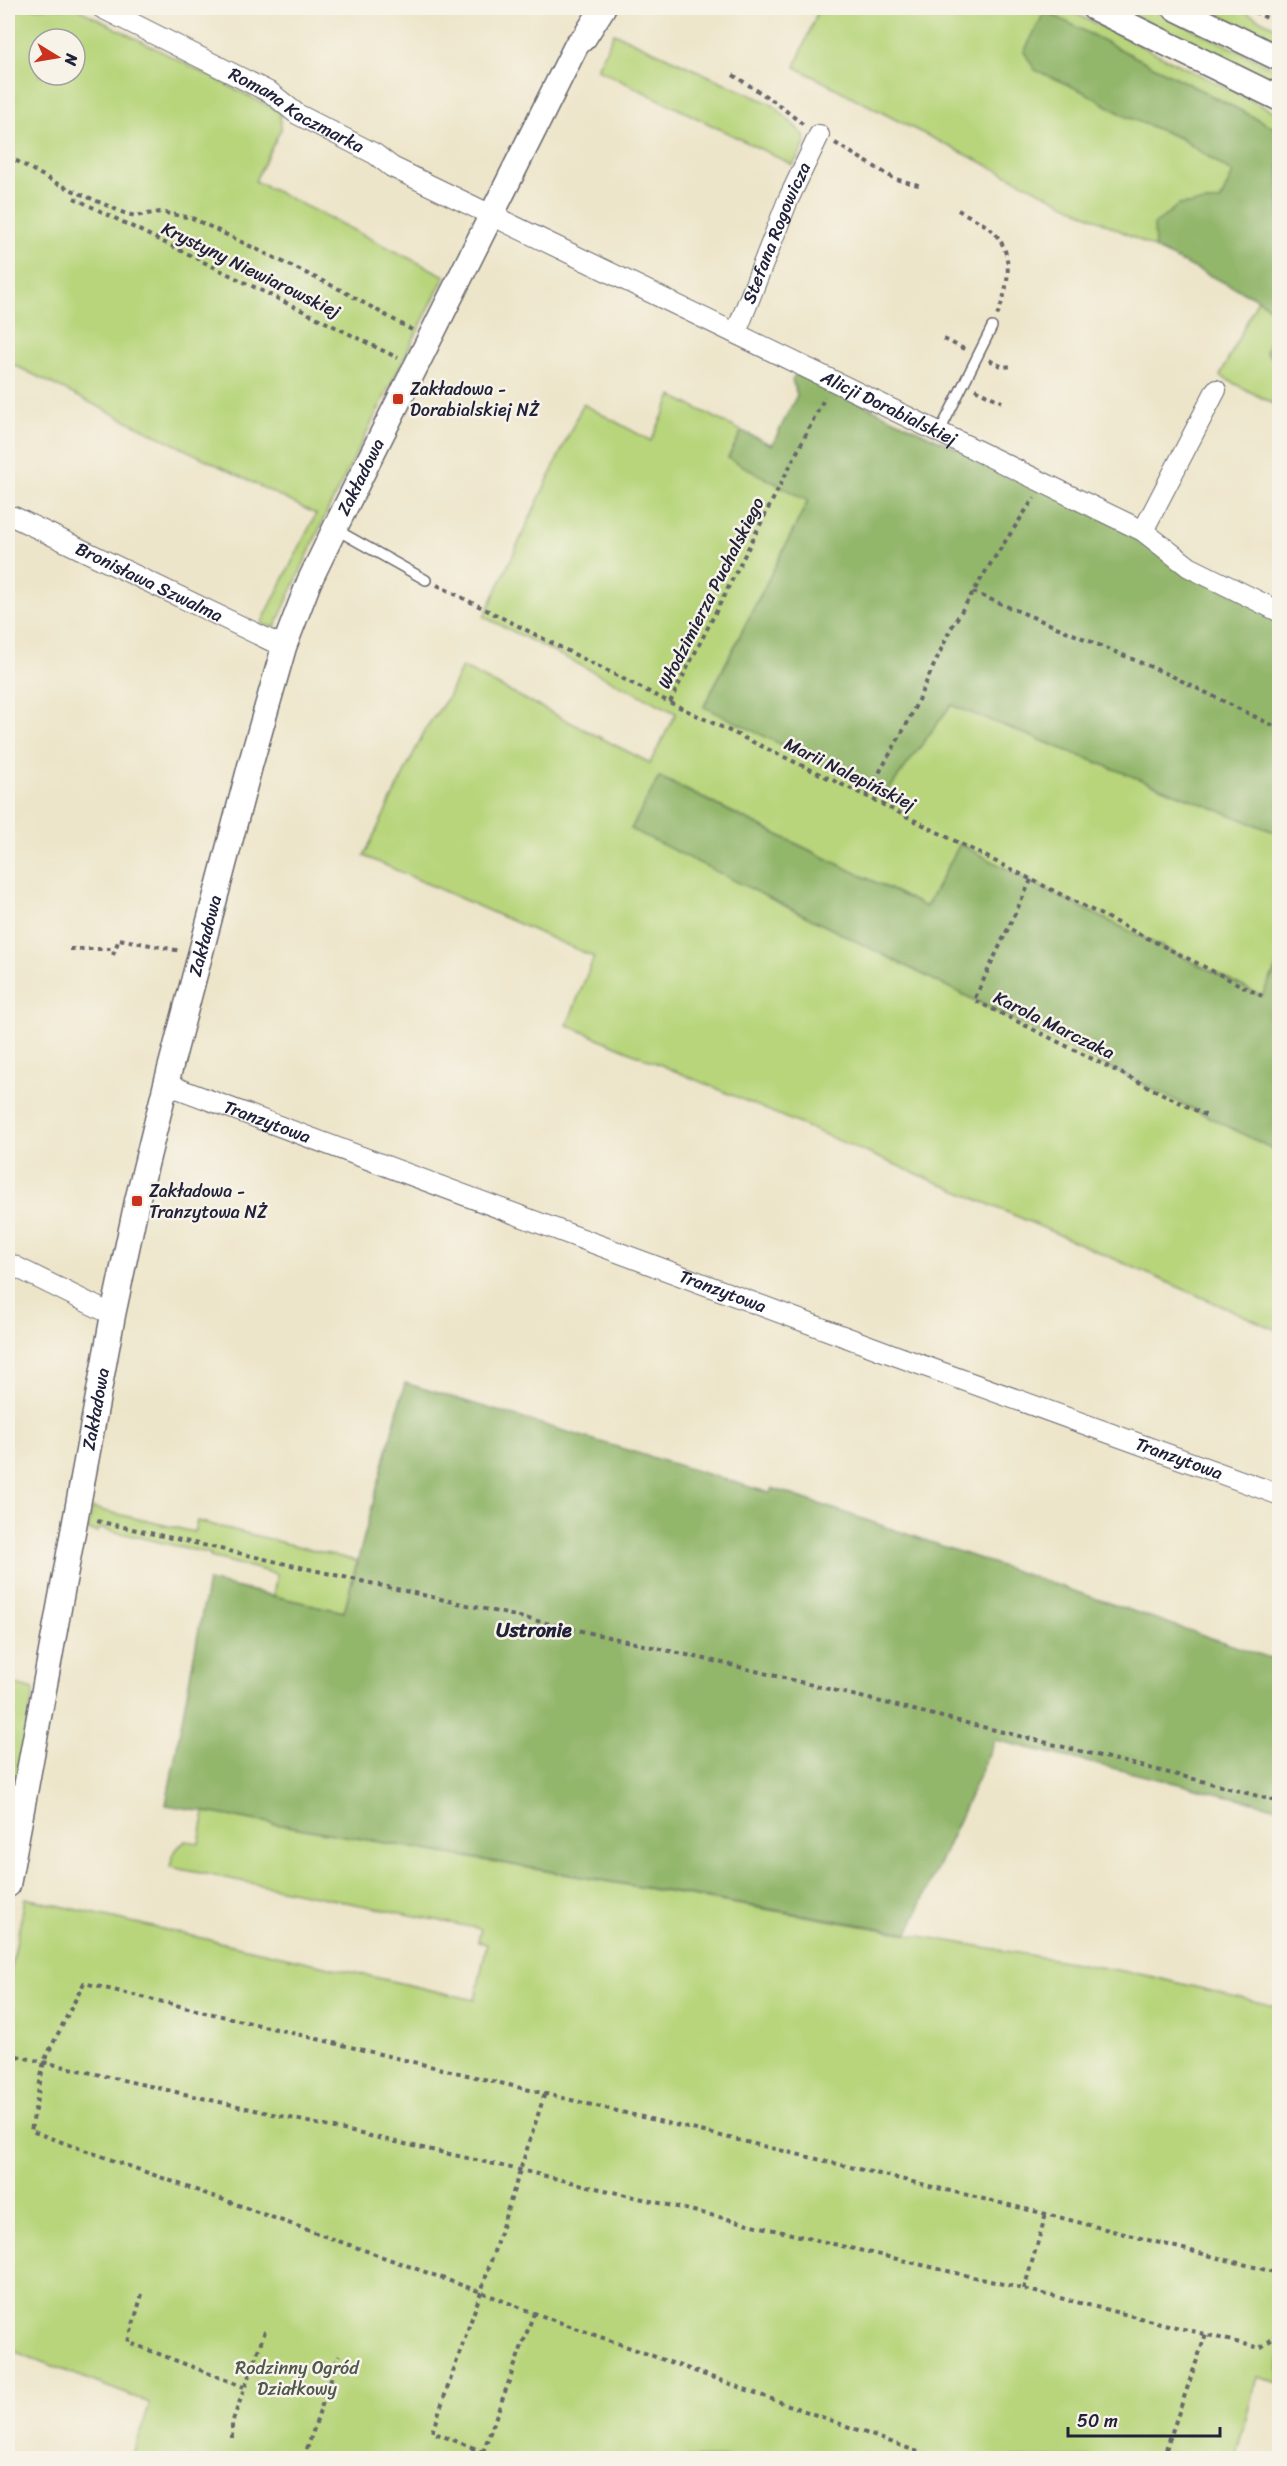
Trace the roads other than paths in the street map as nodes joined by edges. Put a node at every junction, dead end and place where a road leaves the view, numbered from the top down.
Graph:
1 (102, 8) edge
2 (587, 8) edge
3 (603, 8) edge
4 (1094, 8) edge
5 (1175, 8) edge
6 (577, 44) junction
7 (1280, 59) edge
8 (1280, 99) edge
9 (819, 135) dead end
10 (490, 215) junction
11 (992, 327) road end
12 (736, 333) junction
13 (1216, 390) dead end
14 (939, 431) junction
15 (14, 517) dead end
16 (335, 529) junction
17 (1143, 531) junction
18 (426, 580) dead end
19 (1280, 612) edge
20 (284, 646) junction
21 (166, 1084) junction
22 (8, 1263) edge
23 (113, 1315) junction
24 (1280, 1495) edge
25 (8, 1885) edge

1 - 10 street, Romana Kaczmarka
2 - 6 street, Zakładowa
3 - 6 street, Zakładowa
4 - 8 street
5 - 7 street
6 - 10 street, Zakładowa
9 - 12 street, Stefana Rogowicza
10 - 12 street, Alicji Dorabialskiej
10 - 16 street, Zakładowa
11 - 14 lane
12 - 14 street, Alicji Dorabialskiej
13 - 17 street
14 - 17 street, Alicji Dorabialskiej
15 - 20 street, Bronisława Szwalma
16 - 18 lane
16 - 20 street, Zakładowa
17 - 19 street, Alicji Dorabialskiej
20 - 21 street, Zakładowa
21 - 23 street, Zakładowa
21 - 24 street, Tranzytowa
22 - 23 street
23 - 25 street, Zakładowa

